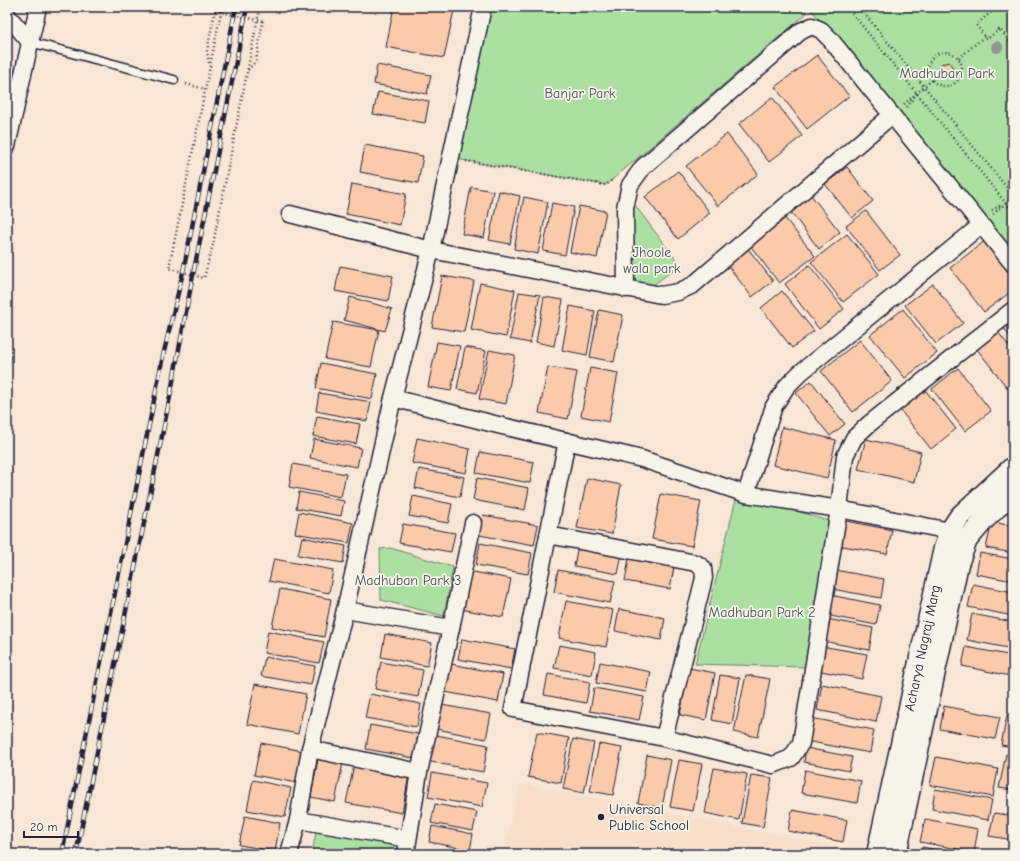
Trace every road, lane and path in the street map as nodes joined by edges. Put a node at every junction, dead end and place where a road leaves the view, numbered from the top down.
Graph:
1 (38, 7) edge
2 (222, 7) edge
3 (260, 7) edge
4 (483, 7) edge
5 (847, 7) edge
6 (859, 7) edge
7 (997, 7) edge
8 (7, 15) edge
9 (985, 36) junction
10 (1013, 40) edge
11 (30, 42) junction
12 (959, 58) junction
13 (210, 66) junction
14 (247, 70) junction
15 (174, 80) joint
16 (932, 80) junction
17 (924, 87) junction
18 (206, 89) junction
19 (917, 93) junction
20 (892, 115) junction
21 (7, 146) edge
22 (464, 161) dead end
23 (618, 174) dead end
24 (1013, 196) edge
25 (1005, 203) junction
26 (1013, 212) edge
27 (290, 214) dead end
28 (980, 224) junction
29 (431, 250) junction
30 (1013, 264) edge
31 (626, 288) junction
32 (1013, 310) edge
33 (392, 398) junction
34 (567, 441) junction
35 (1013, 467) edge
36 (1013, 492) edge
37 (746, 494) junction
38 (839, 509) junction
39 (473, 523) dead end
40 (950, 531) junction
41 (548, 535) junction
42 (967, 540) junction
43 (345, 610) junction
44 (451, 628) junction
45 (664, 738) junction
46 (310, 749) junction
47 (418, 772) junction
48 (298, 820) junction
49 (407, 847) edge
50 (289, 854) edge
51 (877, 854) edge
52 (896, 854) edge

1 - 11 street
2 - 13 path
3 - 14 path
4 - 29 street
5 - 19 path
6 - 17 path
7 - 9 path
8 - 11 street
9 - 10 path
9 - 12 path
11 - 15 lane
11 - 21 street
12 - 16 path
12 - 16 path
13 - 14 path, bridge
13 - 18 path
14 - 18 path
15 - 18 path
16 - 17 path
17 - 19 path
17 - 24 path
19 - 25 path
20 - 28 street
20 - 31 street
20 - 31 street
22 - 23 path
24 - 25 path
25 - 26 path
27 - 29 street
28 - 30 street
28 - 37 street
29 - 31 street
29 - 33 street
32 - 38 street
33 - 34 street
33 - 43 street
34 - 37 street
34 - 41 street
35 - 40 street, Acharya Nagraj Marg
36 - 42 street, Acharya Nagraj Marg
37 - 38 street
38 - 40 street
38 - 45 street
39 - 44 street
40 - 42 street
40 - 51 street, Acharya Nagraj Marg
41 - 45 street
41 - 45 street
42 - 52 street, Acharya Nagraj Marg
43 - 44 street
43 - 46 street
44 - 47 street
46 - 47 street
46 - 48 street
47 - 49 street
48 - 49 street
48 - 50 street

